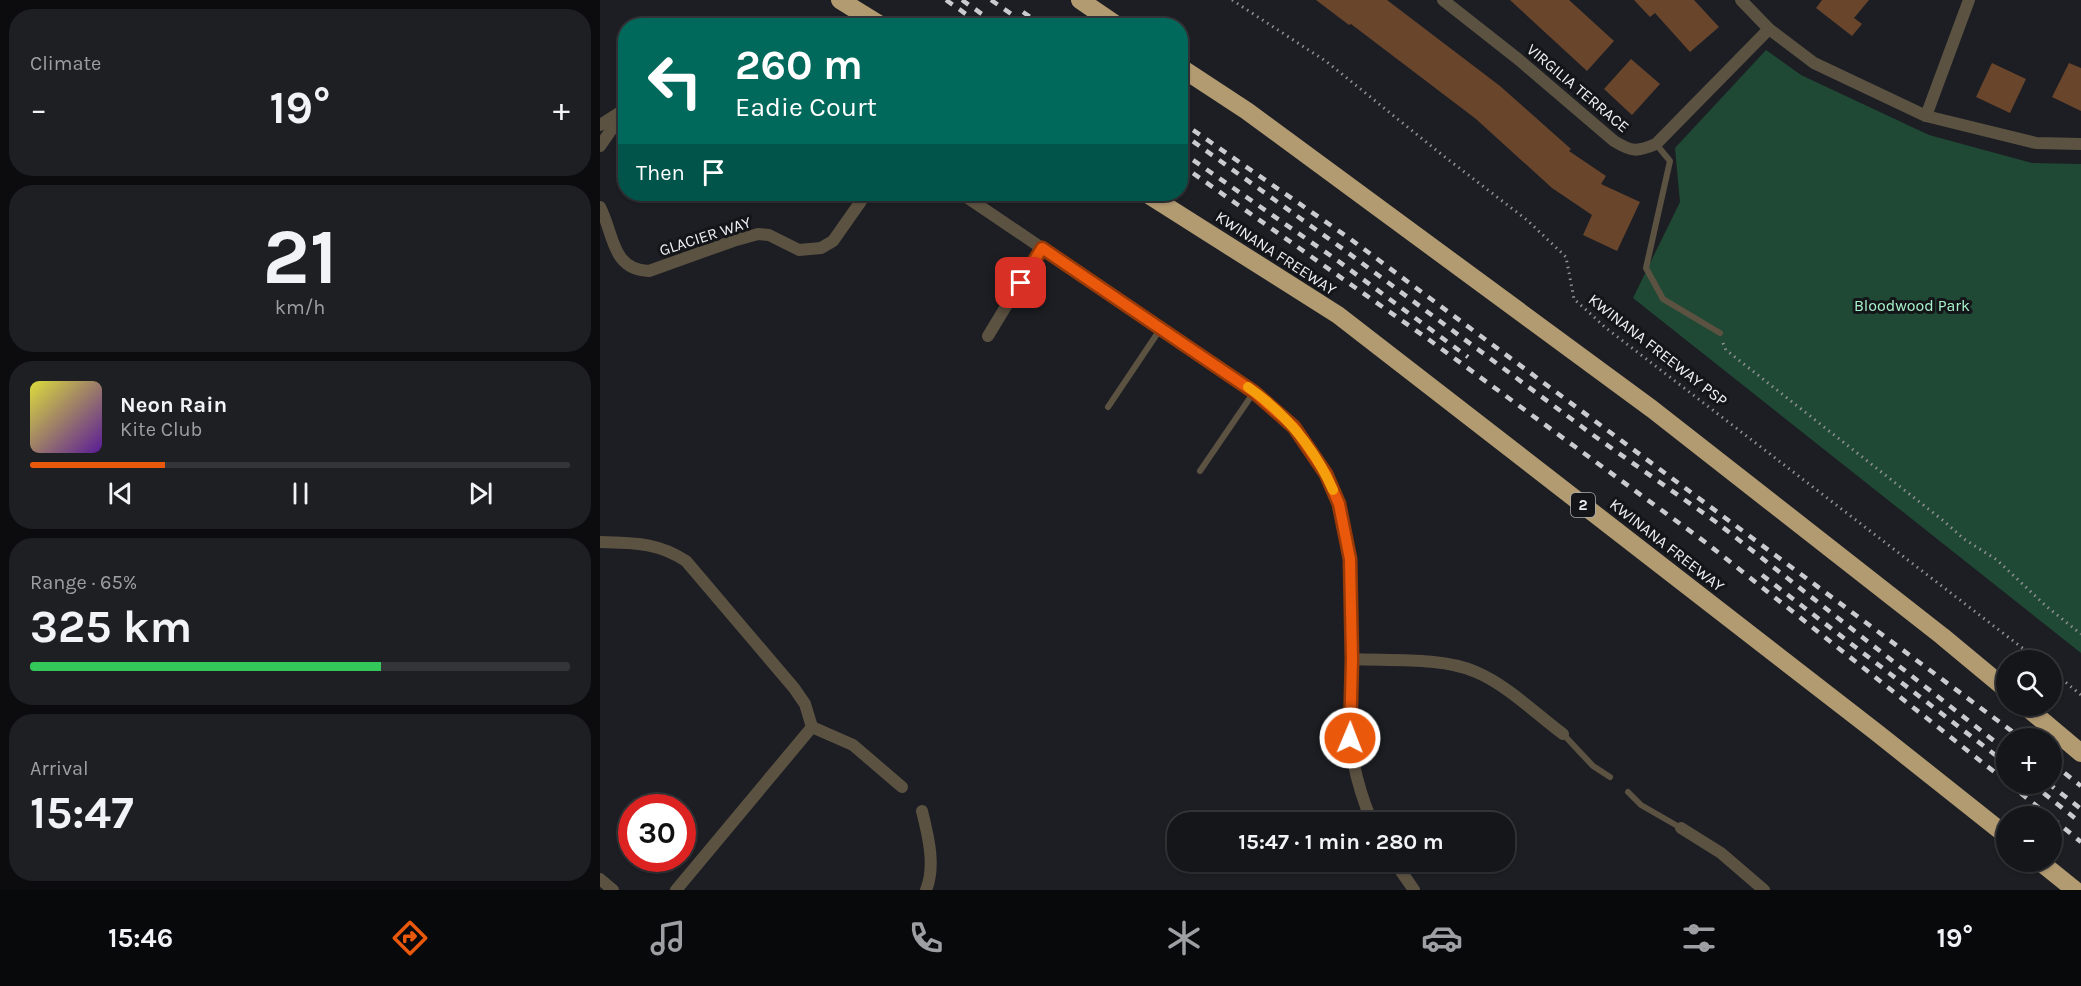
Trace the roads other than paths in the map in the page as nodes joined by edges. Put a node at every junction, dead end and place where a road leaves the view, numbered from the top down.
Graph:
1 (842, 0) edge
2 (1080, 0) edge
3 (1443, 0) edge
4 (1741, 0) edge
5 (1969, 0) edge
6 (870, 18) edge
7 (1106, 18) edge
8 (1768, 29) junction
9 (1188, 72) edge
10 (618, 114) edge
11 (1926, 116) junction
12 (618, 120) edge
13 (600, 124) edge
14 (1656, 144) junction
15 (2081, 144) edge
16 (600, 146) edge
17 (861, 201) edge
18 (972, 201) edge
19 (1158, 201) edge
20 (600, 207) edge
21 (1042, 248) junction
22 (1161, 328) junction
23 (1720, 333) road end
24 (988, 336) dead end
25 (1254, 392) junction
26 (1108, 407) dead end
27 (1200, 471) dead end
28 (600, 542) edge
29 (1352, 659) junction
30 (1996, 681) edge
31 (2037, 716) edge
32 (813, 727) junction
33 (1563, 735) joint
34 (2081, 753) edge
35 (1610, 777) dead end
36 (902, 787) dead end
37 (1628, 792) dead end
38 (922, 811) dead end
39 (1369, 812) edge
40 (1996, 827) edge
41 (1681, 828) joint
42 (1402, 872) edge
43 (2053, 872) edge
44 (600, 879) edge
45 (613, 890) edge
46 (676, 890) edge
47 (926, 890) edge
48 (1414, 890) edge
49 (1764, 890) edge
50 (2075, 890) edge

1 - 6 highway
2 - 7 highway
3 - 14 street, VIRGILIA TERRACE
4 - 8 street
5 - 11 street
8 - 11 street
8 - 14 street
9 - 30 highway
10 - 13 street
11 - 15 street
12 - 16 street
14 - 23 lane
17 - 20 street, GLACIER WAY
18 - 21 street
19 - 40 highway, KWINANA FREEWAY / 2
21 - 22 street
21 - 24 street
22 - 25 street
22 - 26 lane
25 - 27 lane
25 - 29 street
28 - 32 street
29 - 33 street
29 - 39 street
31 - 34 highway
32 - 36 street
32 - 46 street
33 - 35 lane
37 - 41 lane
38 - 47 street
41 - 49 street
42 - 48 street
43 - 50 highway
44 - 45 street

